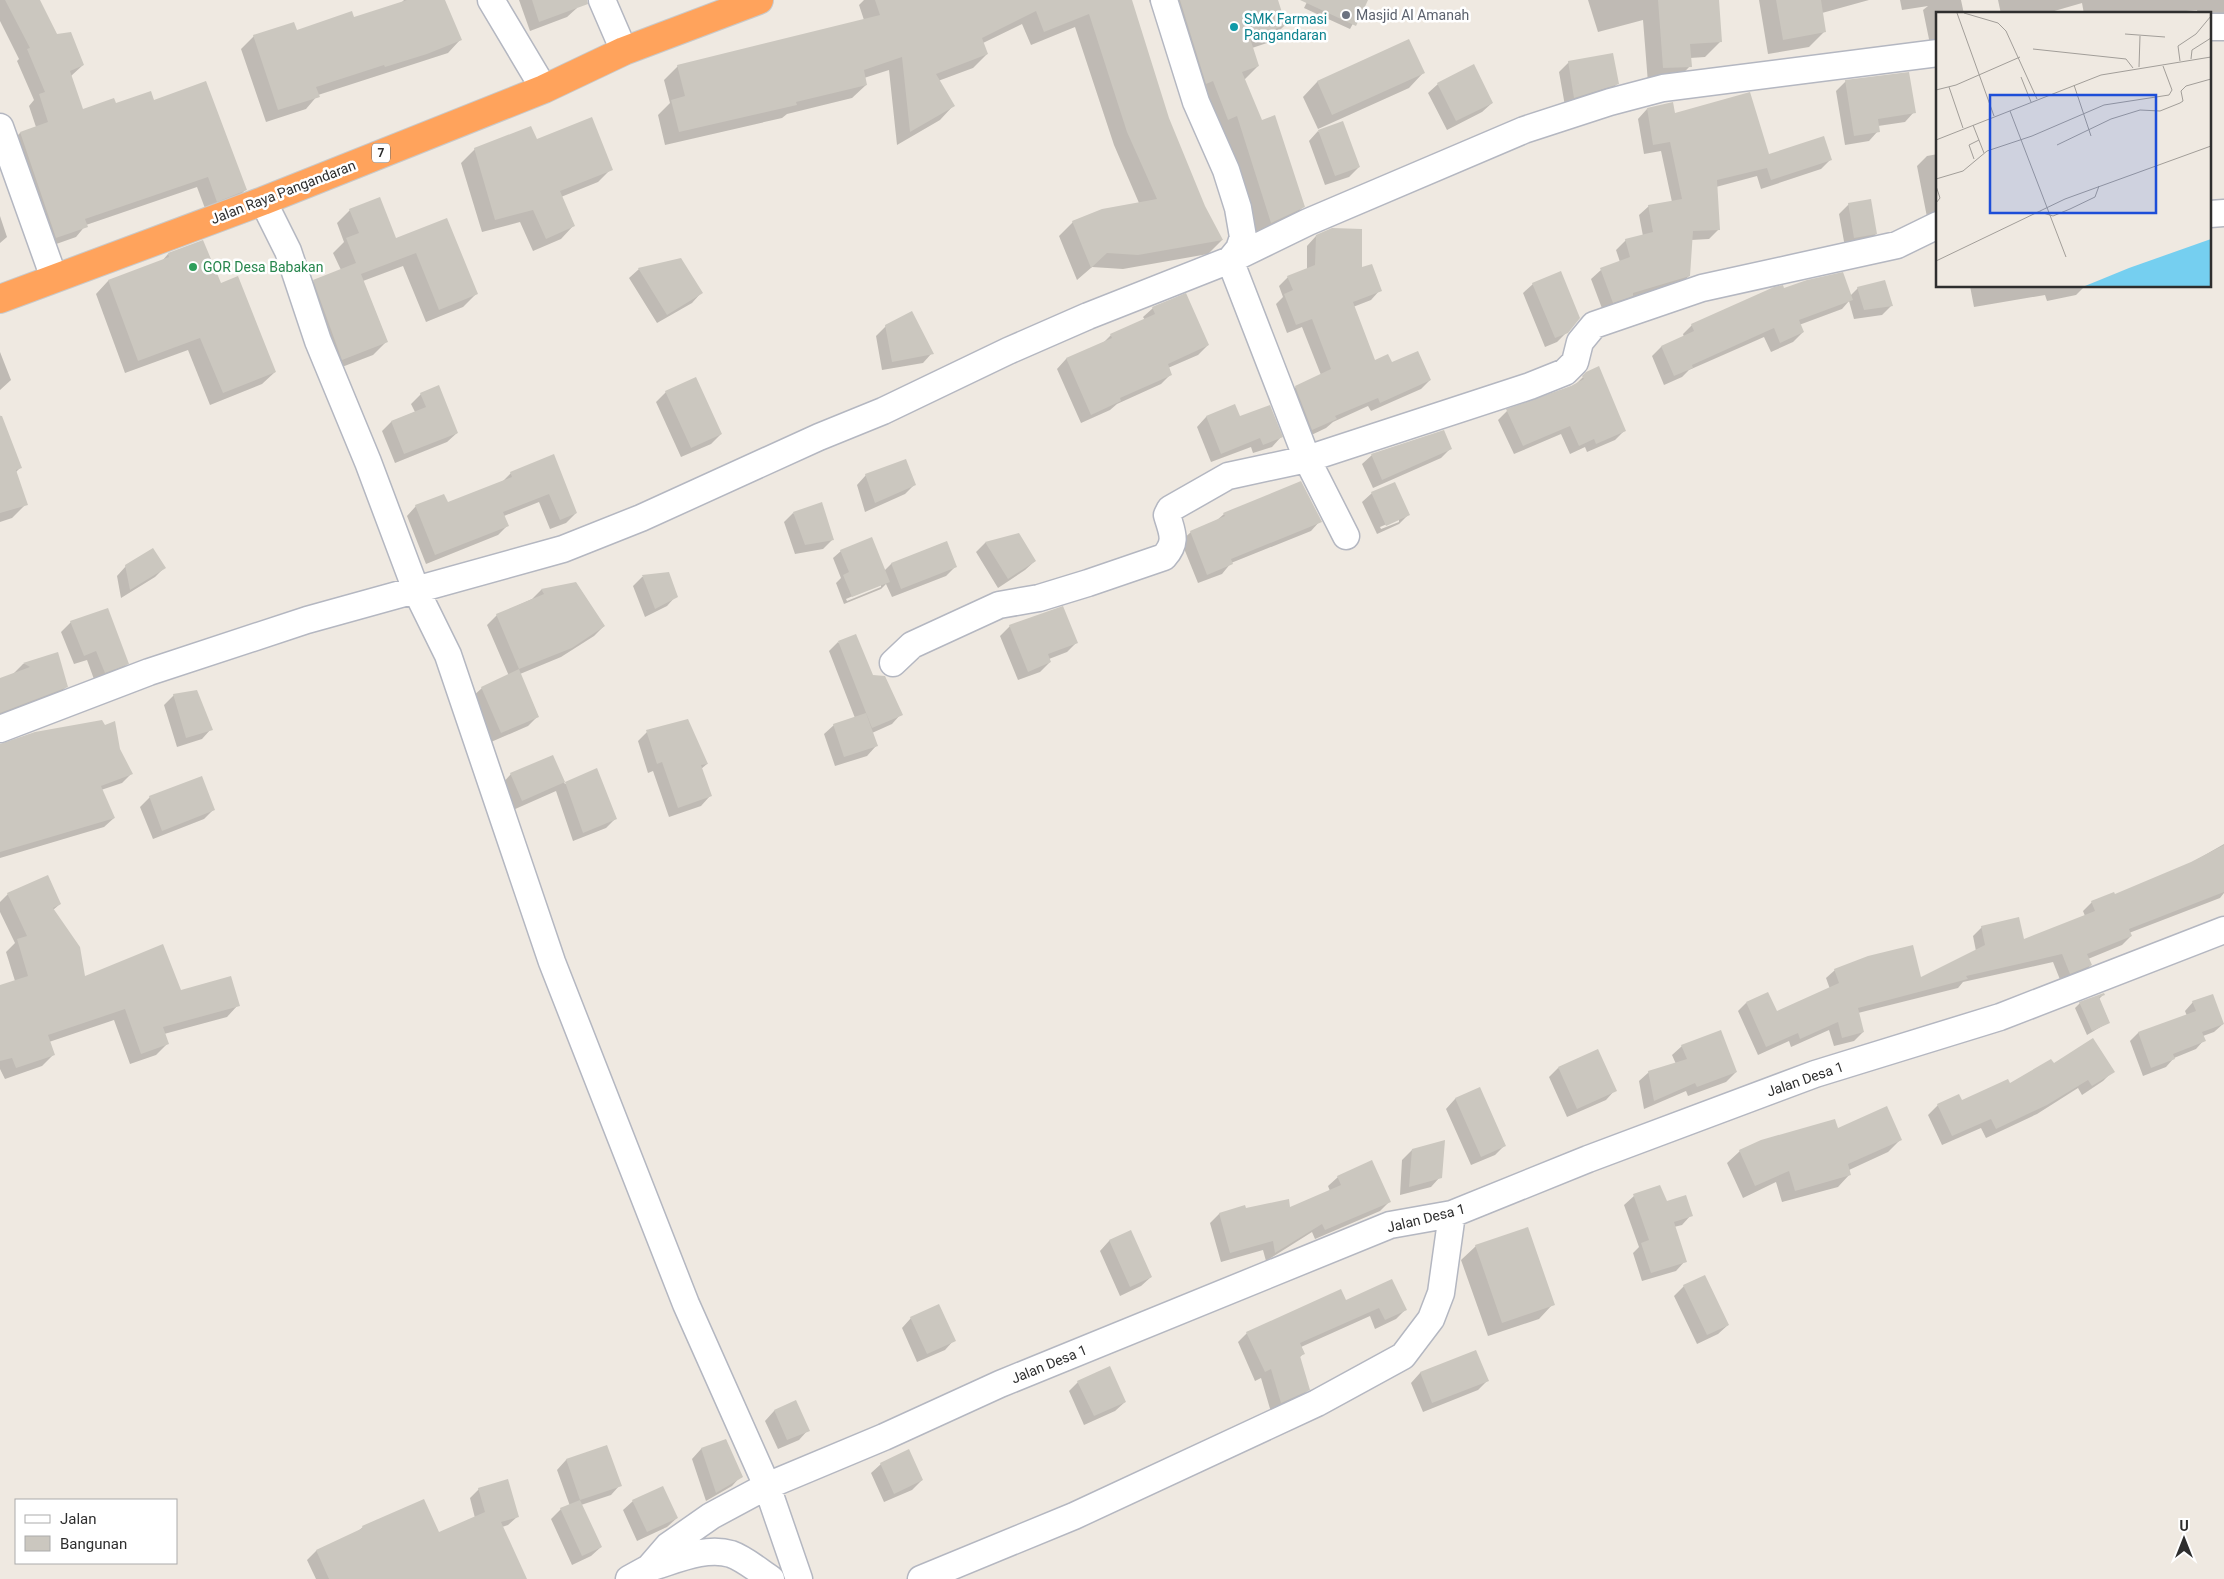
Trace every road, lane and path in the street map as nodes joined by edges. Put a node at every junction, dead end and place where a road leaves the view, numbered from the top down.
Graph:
1 (491, 0) edge
2 (602, 0) edge
3 (759, 0) edge
4 (1164, 0) edge
5 (624, 52) junction
6 (1936, 52) edge
7 (544, 89) junction
8 (0, 127) edge
9 (263, 201) junction
10 (1936, 226) edge
11 (1230, 260) junction
12 (54, 278) junction
13 (0, 299) edge
14 (1307, 459) junction
15 (1346, 536) dead end
16 (416, 590) junction
17 (893, 663) dead end
18 (0, 729) edge
19 (2224, 930) edge
20 (1452, 1214) junction
21 (767, 1486) junction
22 (639, 1574) edge
23 (770, 1579) edge
24 (799, 1579) edge
25 (921, 1579) edge

1 - 7 street
2 - 5 street
3 - 5 highway, Jalan Raya Pangandaran / 7
4 - 11 street
5 - 7 highway, Jalan Raya Pangandaran / 7
6 - 11 street
7 - 9 highway, Jalan Raya Pangandaran / 7
8 - 12 street
9 - 12 highway, Jalan Raya Pangandaran / 7
9 - 16 street
10 - 14 street
11 - 14 street
11 - 16 street
12 - 13 highway, Jalan Raya Pangandaran / 7
14 - 15 street
14 - 17 street
16 - 18 street
16 - 21 street
19 - 20 street, Jalan Desa 1
20 - 21 street, Jalan Desa 1
20 - 25 street
21 - 22 street, Jalan Desa 1
21 - 24 street
22 - 23 street

